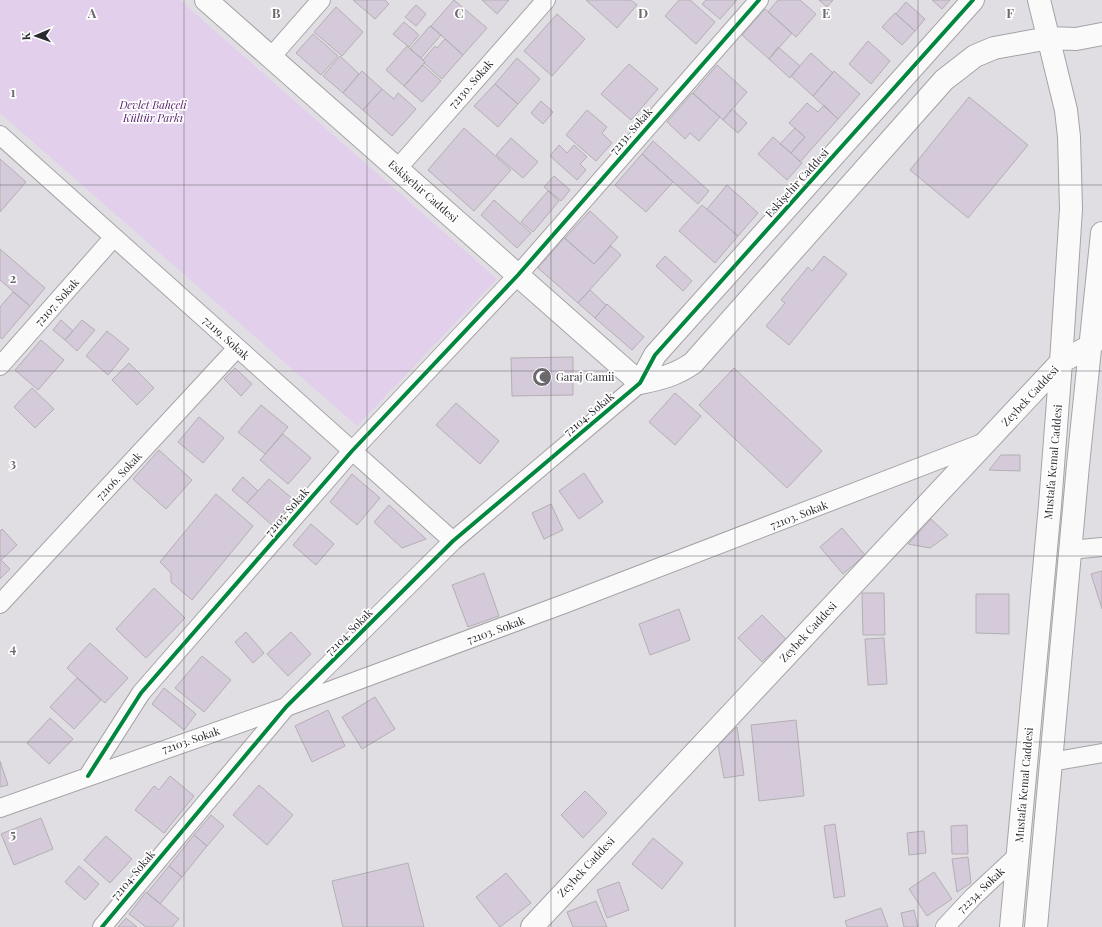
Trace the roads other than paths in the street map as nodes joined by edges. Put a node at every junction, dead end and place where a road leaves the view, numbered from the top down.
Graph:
1 (206, 0) edge
2 (321, 0) edge
3 (546, 0) edge
4 (759, 0) edge
5 (973, 0) edge
6 (1039, 0) edge
7 (1102, 34) edge
8 (1049, 38) junction
9 (271, 57) junction
10 (0, 135) edge
11 (397, 169) junction
12 (1102, 233) edge
13 (114, 238) junction
14 (518, 275) junction
15 (1097, 343) edge
16 (237, 348) junction
17 (1061, 362) junction
18 (0, 366) edge
19 (640, 383) junction
20 (988, 441) junction
21 (352, 451) junction
22 (453, 541) junction
23 (1102, 547) edge
24 (1070, 550) junction
25 (0, 604) edge
26 (286, 707) junction
27 (1102, 753) edge
28 (1051, 762) junction
29 (88, 776) junction
30 (0, 808) edge
31 (1018, 855) junction
32 (102, 927) edge
33 (532, 927) edge
34 (945, 927) edge
35 (1011, 927) edge
36 (1036, 927) edge

1 - 9 street, Eskişehir Caddesi
2 - 9 street
3 - 11 street, 72130. Sokak
4 - 14 street, 72131. Sokak
5 - 19 street, Eskişehir Caddesi
6 - 8 street, Mustafa Kemal Caddesi
7 - 8 street
8 - 17 street, Mustafa Kemal Caddesi
8 - 19 street
9 - 11 street, Eskişehir Caddesi
10 - 13 street, 72119. Sokak
11 - 14 street, Eskişehir Caddesi
12 - 15 street
13 - 16 street, 72119. Sokak
13 - 18 street, 72107. Sokak
14 - 19 street, Eskişehir Caddesi
14 - 21 street, 72105. Sokak
15 - 17 street, Zeybek Caddesi
15 - 24 street
16 - 21 street, 72119. Sokak
16 - 25 street, 72106. Sokak
17 - 20 street, Zeybek Caddesi
17 - 31 street, Mustafa Kemal Caddesi
19 - 22 street, 72104. Sokak
20 - 26 street, 72103. Sokak
20 - 33 street, Zeybek Caddesi
21 - 22 street, 72119. Sokak
21 - 29 street, 72105. Sokak
22 - 26 street, 72104. Sokak
23 - 24 street
24 - 28 street
26 - 29 street, 72103. Sokak
26 - 32 street, 72104. Sokak
27 - 28 street
28 - 36 street
29 - 30 street, 72103. Sokak
31 - 34 street, 72234. Sokak
31 - 35 street, Mustafa Kemal Caddesi

